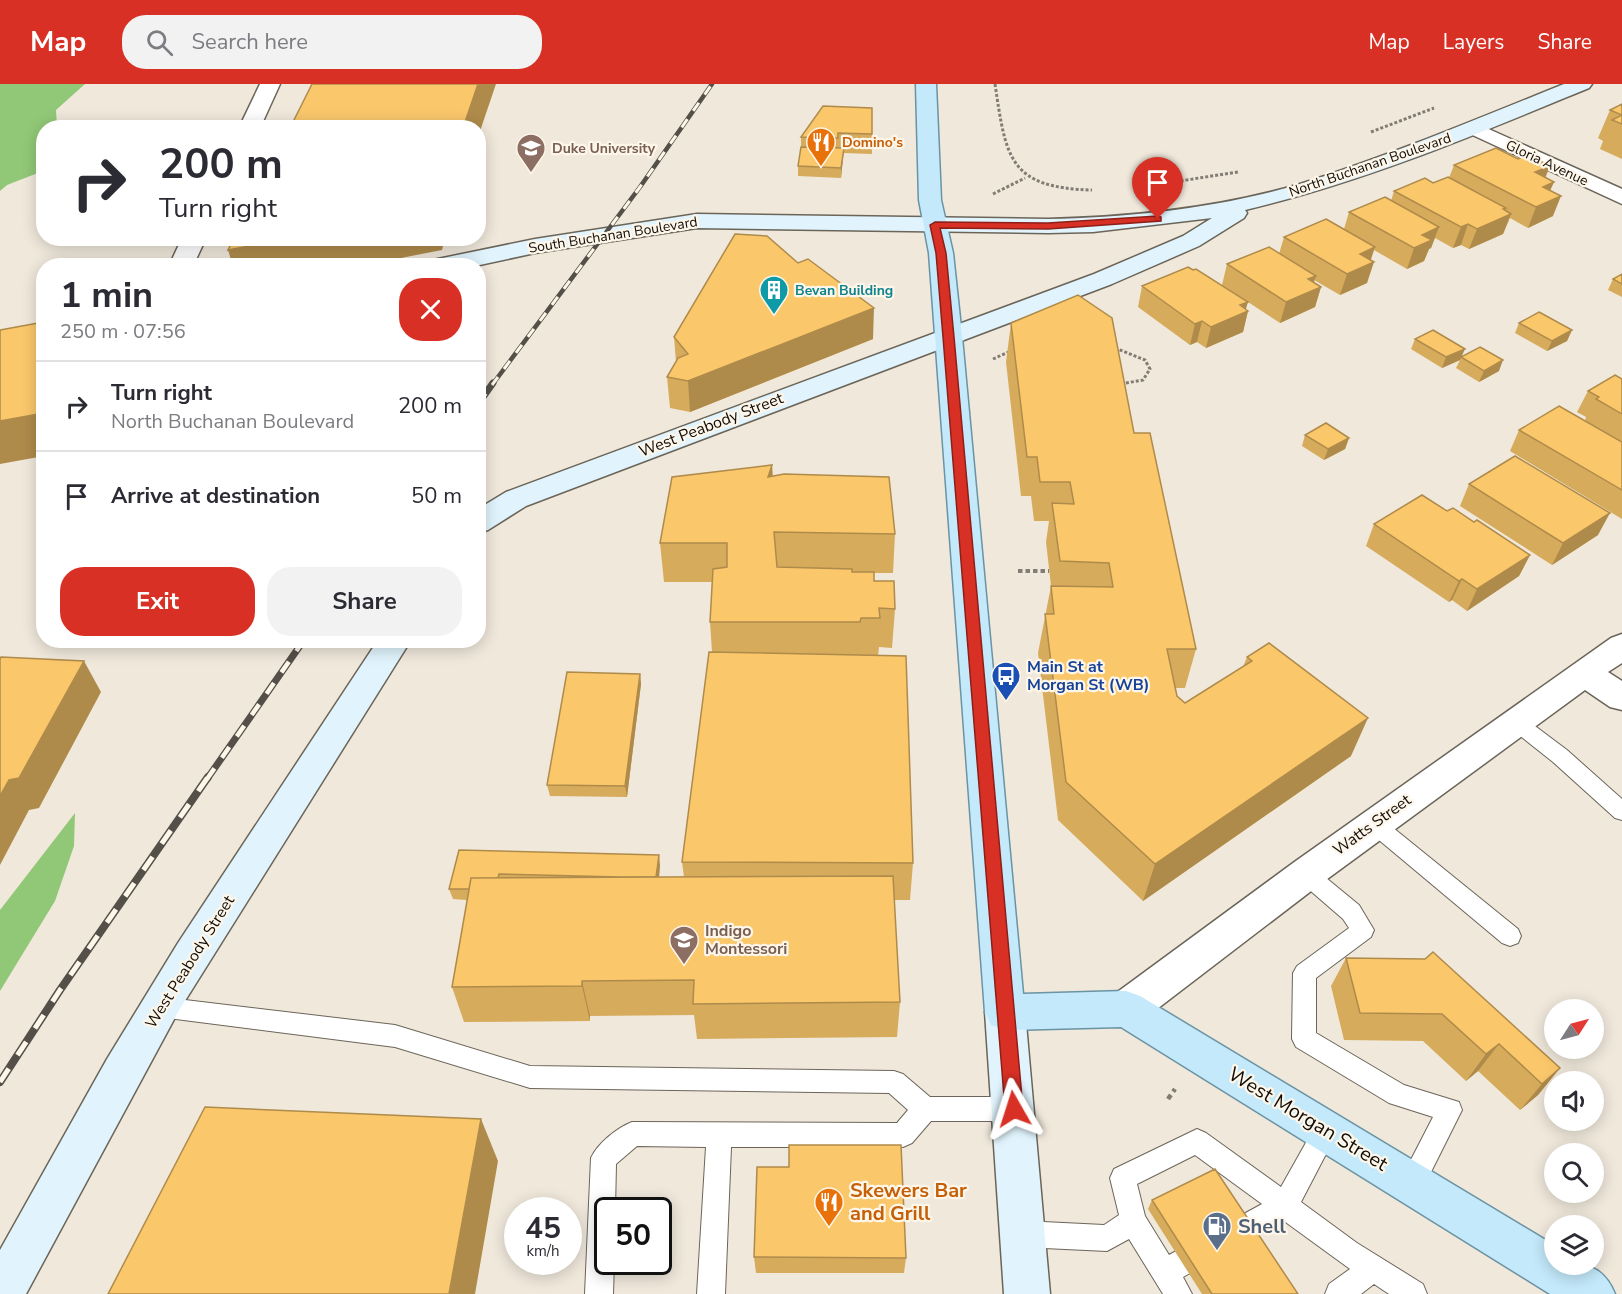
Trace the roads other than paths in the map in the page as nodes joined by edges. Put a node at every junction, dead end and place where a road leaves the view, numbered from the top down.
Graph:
1 (270, 84) edge
2 (926, 84) edge
3 (1582, 84) edge
4 (253, 120) edge
5 (1473, 128) junction
6 (1622, 197) edge
7 (1249, 204) junction
8 (935, 225) junction
9 (476, 258) edge
10 (949, 337) junction
11 (486, 518) edge
12 (1622, 646) edge
13 (390, 648) edge
14 (1585, 673) junction
15 (1622, 698) edge
16 (1516, 722) junction
17 (1622, 812) edge
18 (1374, 824) junction
19 (1306, 874) junction
20 (1510, 936) dead end
21 (160, 1007) junction
22 (1126, 1009) junction
23 (1005, 1012) junction
24 (925, 1109) junction
25 (1014, 1109) junction
26 (1326, 1131) junction
27 (719, 1135) junction
28 (1412, 1183) junction
29 (1285, 1206) junction
30 (1133, 1221) junction
31 (1023, 1234) junction
32 (1374, 1268) junction
33 (1171, 1283) edge
34 (1, 1294) edge
35 (599, 1294) edge
36 (711, 1294) edge
37 (1028, 1294) edge
38 (1339, 1294) edge
39 (1413, 1294) edge
40 (1592, 1294) edge

1 - 4 street
2 - 8 main road
3 - 5 street, North Buchanan Boulevard
5 - 6 street, Gloria Avenue
5 - 7 street, North Buchanan Boulevard
7 - 8 street, North Buchanan Boulevard
7 - 10 street, West Peabody Street
8 - 9 street, South Buchanan Boulevard
8 - 10 main road
10 - 11 street, West Peabody Street
10 - 23 main road
12 - 14 street, Watts Street
13 - 21 street, West Peabody Street
14 - 15 street
14 - 16 street, Watts Street
16 - 17 lane
16 - 18 street, Watts Street
18 - 19 street, Watts Street
18 - 20 lane
19 - 22 street, Watts Street
19 - 28 lane
21 - 24 lane
21 - 34 street, West Peabody Street
22 - 23 main road
22 - 26 main road, West Morgan Street
23 - 25 street
24 - 25 lane
24 - 27 lane
25 - 31 street
26 - 28 main road, West Morgan Street
26 - 29 lane
27 - 35 lane
27 - 36 lane
28 - 40 main road, West Morgan Street
29 - 30 lane
29 - 32 lane
29 - 33 lane
30 - 31 lane
30 - 33 lane
31 - 37 street
32 - 38 lane
32 - 39 lane

